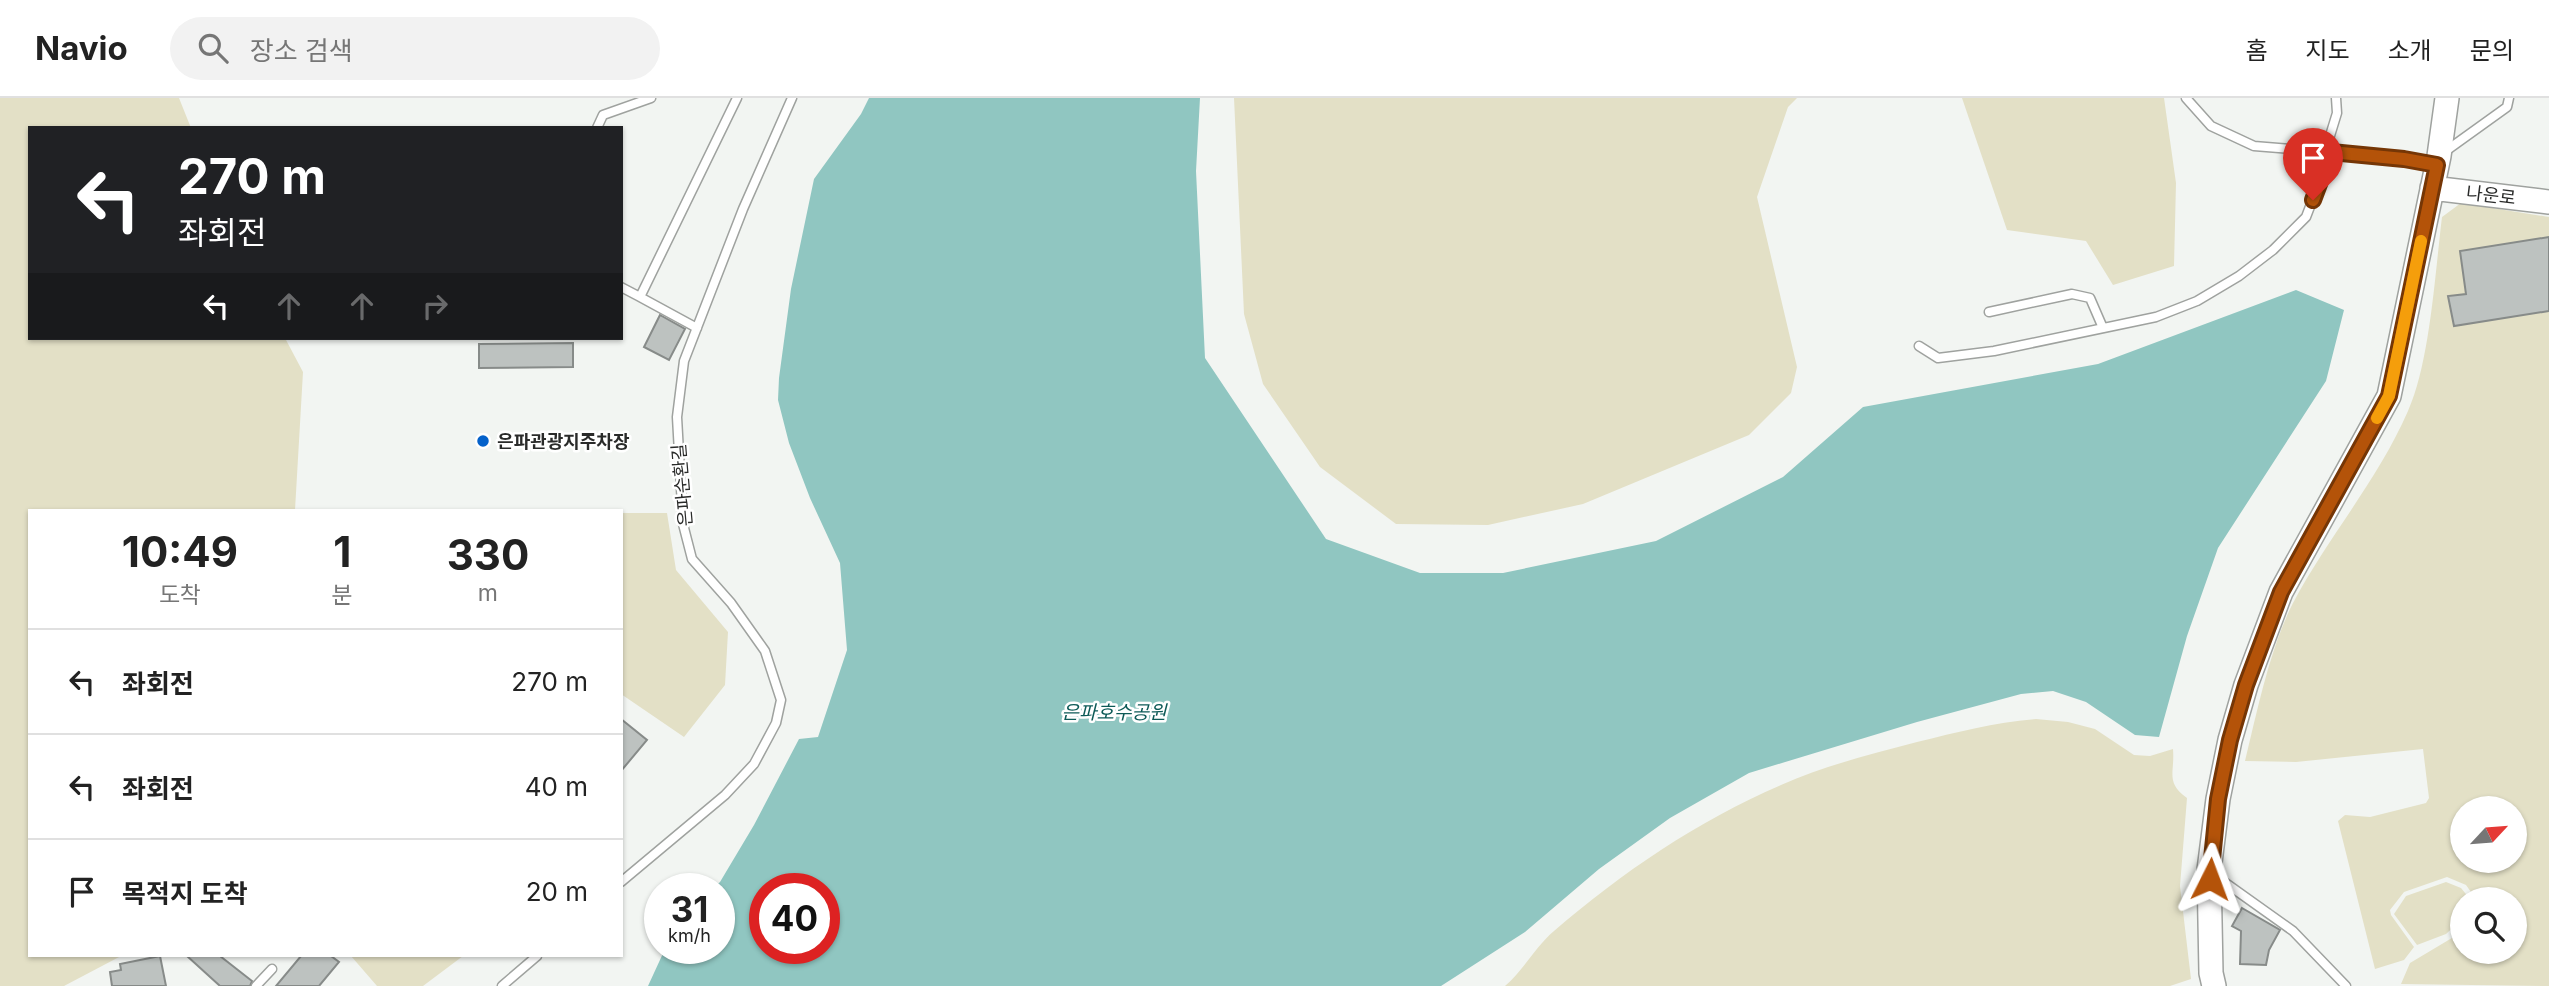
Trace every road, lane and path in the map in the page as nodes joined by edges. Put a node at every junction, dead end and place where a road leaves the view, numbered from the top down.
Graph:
1 (651, 98) edge
2 (737, 98) edge
3 (792, 98) edge
4 (2186, 98) edge
5 (2336, 98) edge
6 (2447, 98) edge
7 (2509, 98) edge
8 (598, 126) edge
9 (2328, 152) junction
10 (2438, 160) junction
11 (2432, 188) junction
12 (2549, 202) edge
13 (623, 288) edge
14 (640, 297) junction
15 (1989, 312) dead end
16 (697, 328) junction
17 (2103, 328) junction
18 (1919, 346) dead end
19 (2210, 879) junction
20 (623, 880) edge
21 (536, 957) edge
22 (272, 969) dead end
23 (256, 986) edge
24 (502, 986) edge
25 (2214, 986) edge
26 (2346, 986) edge

1 - 8 lane
2 - 14 lane
3 - 16 lane, 은파순환길
4 - 9 lane
5 - 9 lane
6 - 10 street
7 - 10 lane
9 - 10 lane
9 - 17 lane
10 - 11 street
11 - 12 street, 나운로
11 - 19 street
13 - 14 lane
14 - 16 lane
15 - 17 lane
16 - 20 lane, 은파순환길
17 - 18 lane
19 - 25 street
19 - 26 lane
21 - 24 lane
22 - 23 lane

